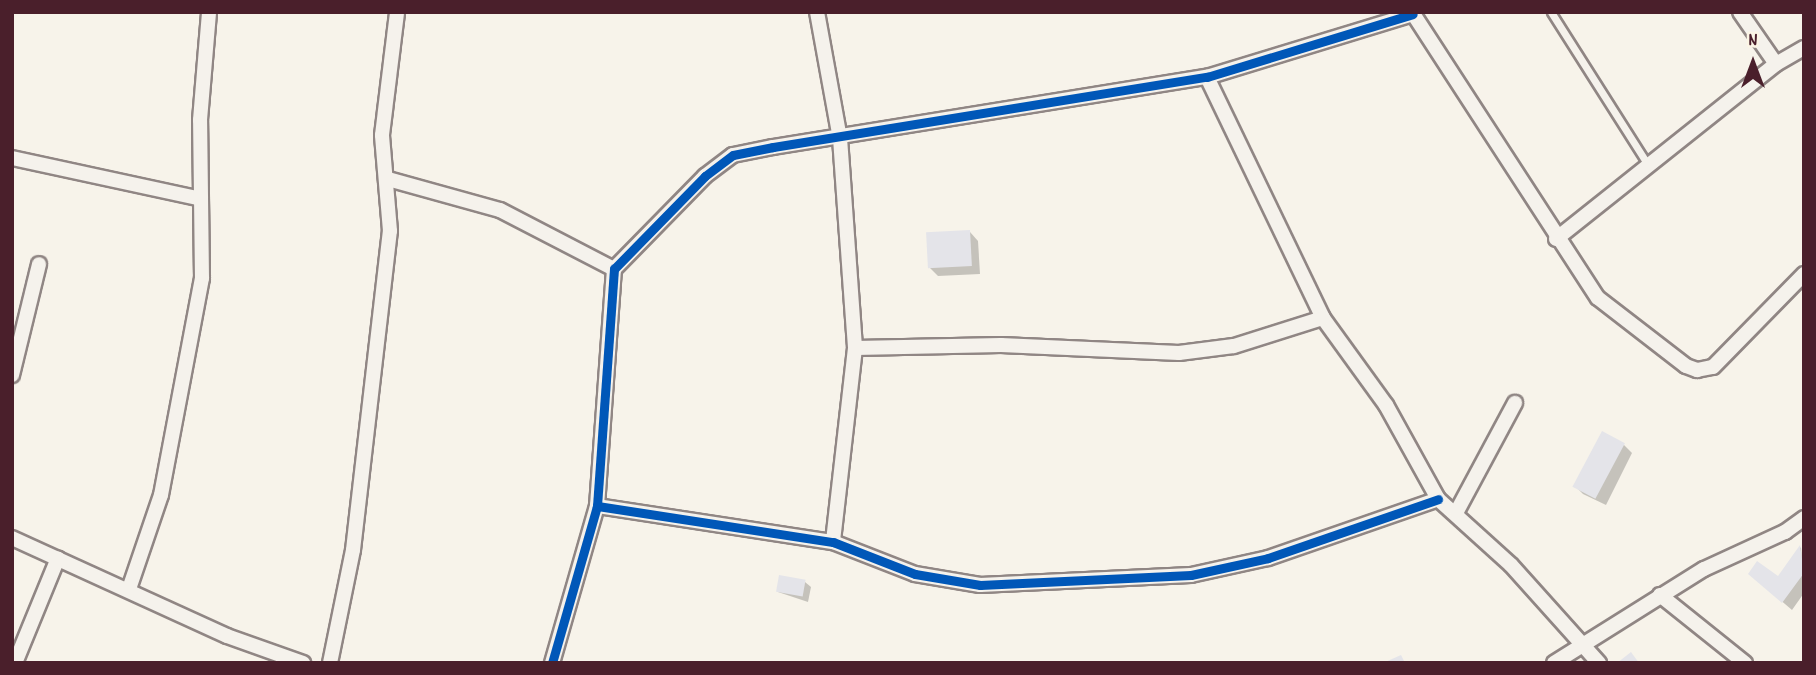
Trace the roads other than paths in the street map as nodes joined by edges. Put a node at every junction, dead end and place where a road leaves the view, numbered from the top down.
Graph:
1 (209, 12) edge
2 (397, 12) edge
3 (817, 12) edge
4 (1550, 12) edge
5 (1740, 12) edge
6 (1412, 13) edge
7 (1804, 48) edge
8 (1776, 64) junction
9 (1207, 77) junction
10 (840, 138) junction
11 (12, 158) edge
12 (1648, 165) junction
13 (388, 179) junction
14 (201, 199) junction
15 (1556, 239) junction
16 (40, 264) dead end
17 (614, 269) junction
18 (1804, 274) edge
19 (1323, 318) junction
20 (855, 348) junction
21 (12, 375) edge
22 (1516, 403) dead end
23 (1438, 499) junction
24 (597, 506) junction
25 (1456, 513) junction
26 (1804, 518) edge
27 (12, 538) edge
28 (833, 542) junction
29 (58, 558) junction
30 (129, 589) junction
31 (1660, 595) junction
32 (1584, 643) junction
33 (15, 663) edge
34 (303, 663) edge
35 (330, 663) edge
36 (552, 663) edge
37 (1554, 663) edge
38 (1599, 663) edge
39 (1745, 663) edge

1 - 14 street
2 - 13 street
3 - 10 street
4 - 12 lane
5 - 8 street
6 - 9 street
6 - 15 street
7 - 8 street
8 - 12 street
9 - 10 street
9 - 19 street
10 - 17 street
10 - 20 street
11 - 14 street
12 - 15 street
13 - 17 street
13 - 35 street
14 - 30 street
15 - 18 street
16 - 21 street
17 - 24 street
19 - 20 street
19 - 23 street
20 - 28 street
22 - 25 street
23 - 25 street
23 - 28 street
24 - 28 street
24 - 36 street
25 - 32 street
26 - 31 street
27 - 29 street
29 - 30 street
29 - 33 street
30 - 34 street
31 - 32 street
31 - 39 street
32 - 37 street
32 - 38 street

